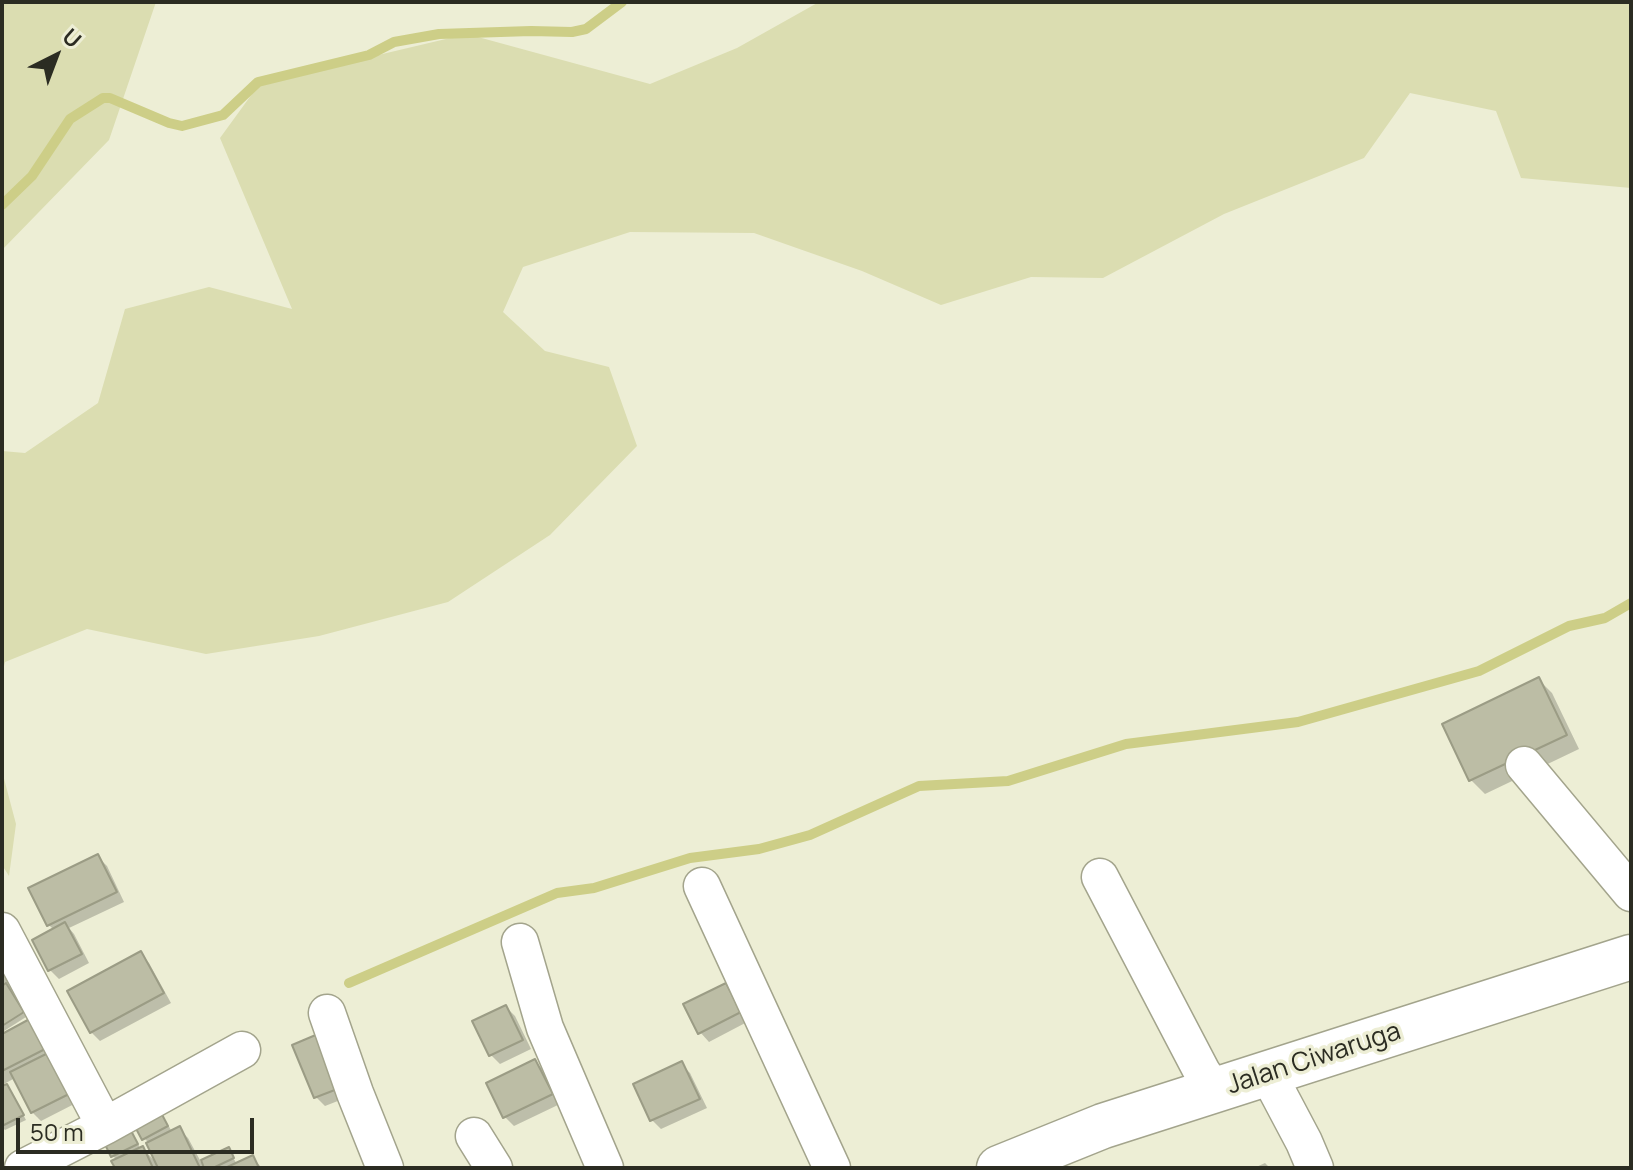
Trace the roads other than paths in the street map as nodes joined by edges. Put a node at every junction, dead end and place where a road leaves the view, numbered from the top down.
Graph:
1 (1524, 765) dead end
2 (1100, 877) dead end
3 (702, 886) dead end
4 (1631, 893) edge
5 (2, 931) edge
6 (520, 942) dead end
7 (1629, 961) edge
8 (327, 1013) dead end
9 (242, 1050) dead end
10 (1268, 1074) junction
11 (1214, 1090) junction
12 (105, 1126) junction
13 (474, 1136) dead end
14 (67, 1158) edge
15 (23, 1168) edge
16 (385, 1168) edge
17 (494, 1168) edge
18 (605, 1168) edge
19 (832, 1168) edge
20 (999, 1168) edge
21 (1315, 1168) edge

1 - 4 street
2 - 11 street
3 - 19 street
5 - 12 street
6 - 18 street
7 - 10 street, Jalan Ciwaruga
8 - 16 street
9 - 12 street
10 - 11 street, Jalan Ciwaruga
10 - 21 street
11 - 20 street, Jalan Ciwaruga
12 - 14 street
13 - 17 street
14 - 15 street

